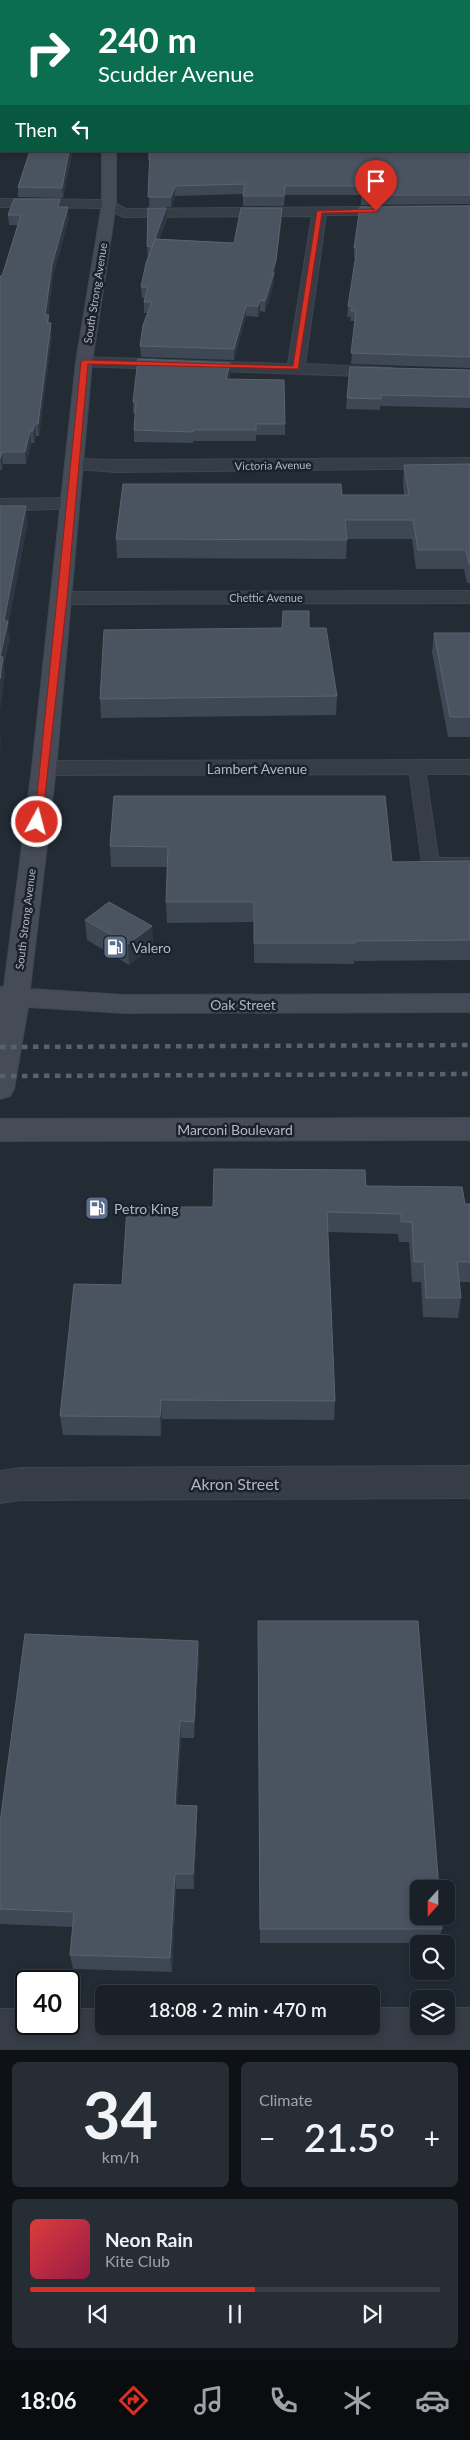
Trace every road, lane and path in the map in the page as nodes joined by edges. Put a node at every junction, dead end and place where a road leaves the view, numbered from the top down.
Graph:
1 (109, 152) edge
2 (0, 203) edge
3 (109, 204) junction
4 (470, 210) edge
5 (320, 211) junction
6 (84, 362) junction
7 (296, 368) junction
8 (402, 372) edge
9 (470, 463) edge
10 (76, 464) junction
11 (0, 504) edge
12 (70, 504) junction
13 (470, 597) edge
14 (62, 598) junction
15 (44, 768) junction
16 (417, 768) junction
17 (470, 768) edge
18 (470, 863) edge
19 (8, 996) edge
20 (470, 1003) edge
21 (0, 1088) edge
22 (470, 1129) edge
23 (0, 1130) edge
24 (470, 1482) edge
25 (0, 1487) edge
26 (470, 2030) edge
27 (0, 2031) edge

1 - 3 street, South Strong Avenue
2 - 3 street
3 - 5 street
3 - 6 street, South Strong Avenue
4 - 5 street
5 - 7 street
6 - 7 street
6 - 10 street, South Strong Avenue
7 - 8 street
9 - 10 street, Victoria Avenue
10 - 12 street, South Strong Avenue
11 - 12 street
12 - 14 street, South Strong Avenue
13 - 14 street, Chettic Avenue
14 - 15 street, South Strong Avenue
15 - 16 street, Lambert Avenue
15 - 19 street, South Strong Avenue
16 - 17 street, Lambert Avenue
16 - 18 lane
19 - 20 street, Oak Street
19 - 21 street, South Strong Avenue
22 - 23 street, Marconi Boulevard
24 - 25 street, Akron Street
26 - 27 street

